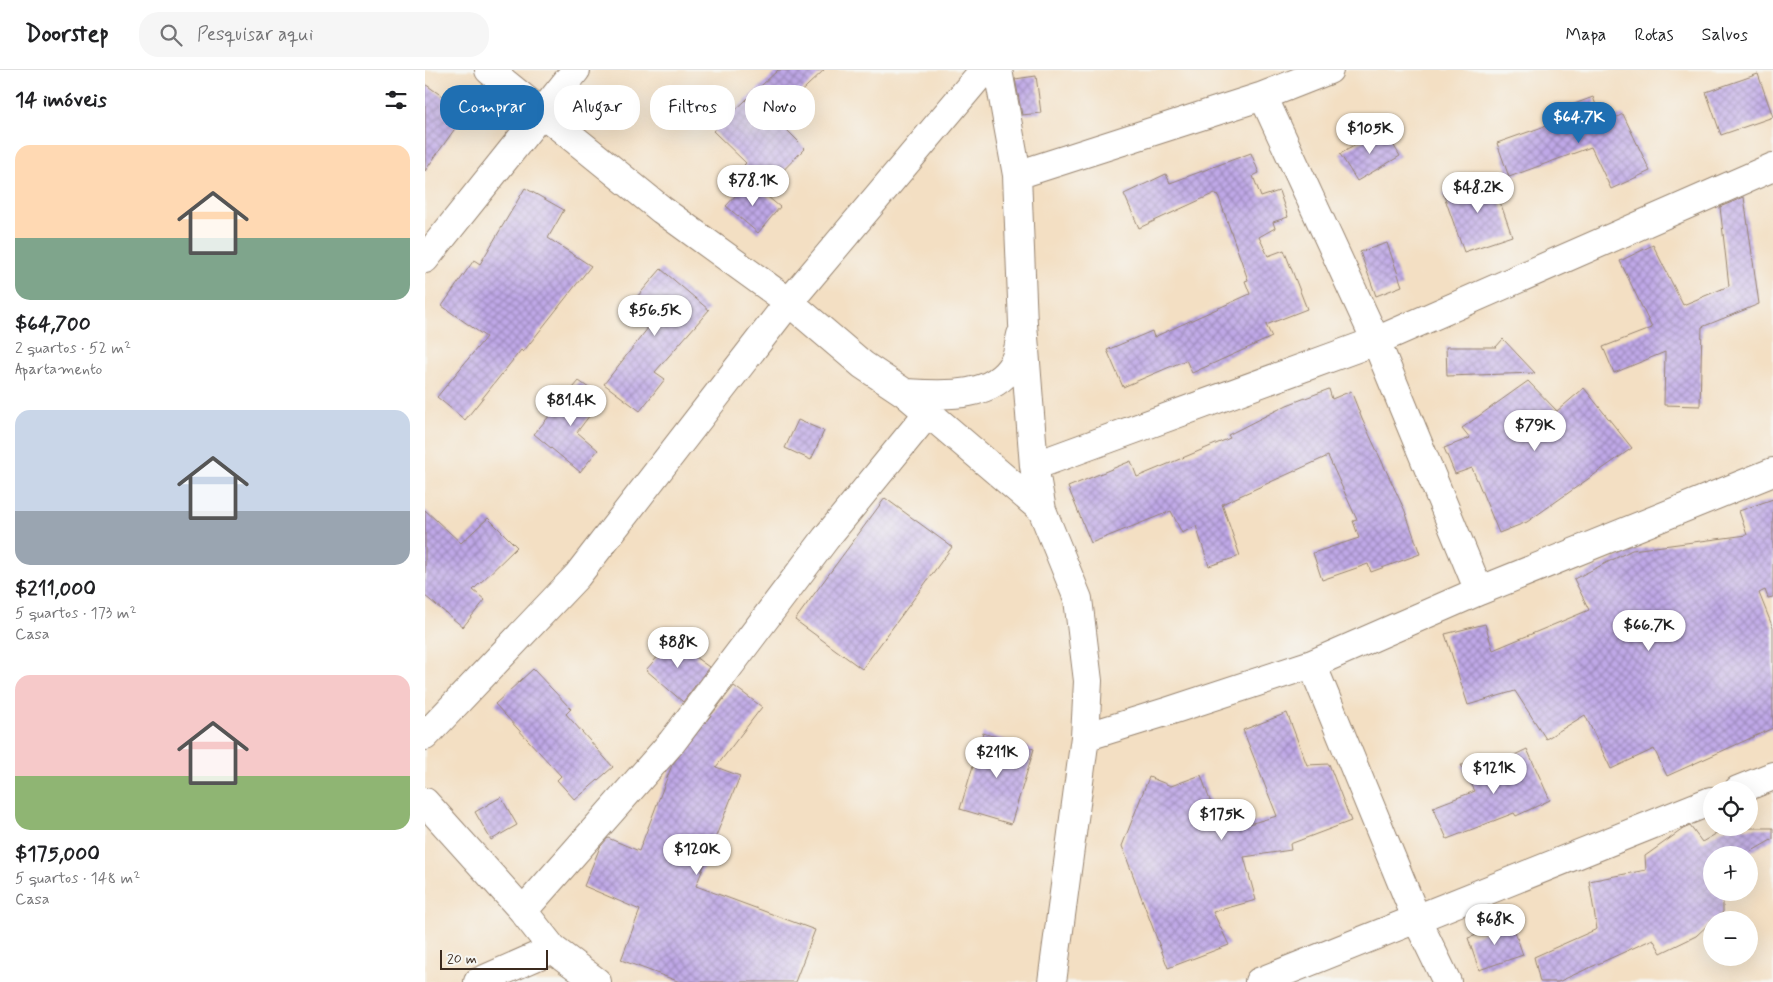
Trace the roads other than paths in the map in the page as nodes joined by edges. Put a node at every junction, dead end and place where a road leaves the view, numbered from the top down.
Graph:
1 (489, 70) edge
2 (576, 70) edge
3 (984, 70) edge
4 (998, 70) edge
5 (1329, 70) edge
6 (508, 85) edge
7 (1263, 96) junction
8 (544, 108) edge
9 (544, 114) edge
10 (527, 130) edge
11 (1773, 167) edge
12 (1017, 175) junction
13 (425, 259) edge
14 (789, 302) junction
15 (1023, 324) junction
16 (1376, 341) junction
17 (905, 393) junction
18 (928, 413) junction
19 (1034, 466) junction
20 (1773, 472) edge
21 (1042, 510) junction
22 (1479, 591) junction
23 (1312, 664) junction
24 (425, 736) edge
25 (1085, 737) junction
26 (1773, 776) edge
27 (1758, 782) edge
28 (425, 802) edge
29 (1703, 804) edge
30 (523, 911) junction
31 (1417, 920) junction
32 (553, 949) junction
33 (478, 982) edge
34 (597, 982) edge
35 (1052, 982) edge
36 (1259, 982) edge
37 (1447, 982) edge

1 - 6 street
2 - 8 street
3 - 14 street
4 - 12 street
5 - 7 street
7 - 12 street
7 - 16 street
9 - 14 street
10 - 13 street
11 - 16 street
12 - 15 street
14 - 17 street
14 - 24 street
15 - 17 street
15 - 19 street
16 - 19 street
16 - 22 street
17 - 18 street
18 - 21 street
18 - 30 street
19 - 21 street
20 - 22 street
21 - 25 street
22 - 23 street
23 - 25 street
23 - 31 street
25 - 35 street
26 - 27 street
28 - 30 street
29 - 31 street
30 - 32 street
31 - 36 street
31 - 37 street
32 - 33 street
32 - 34 street

